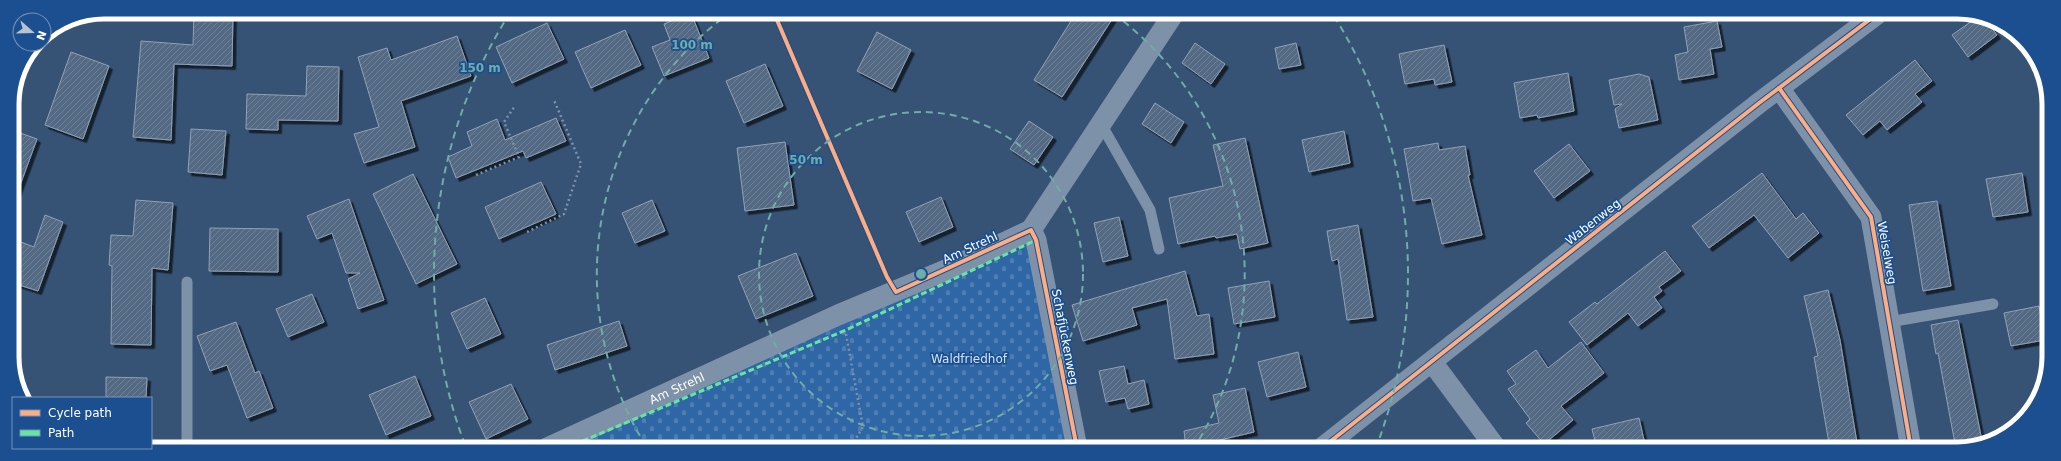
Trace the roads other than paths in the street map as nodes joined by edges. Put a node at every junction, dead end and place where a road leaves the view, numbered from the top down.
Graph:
1 (1170, 19) edge
2 (1870, 19) edge
3 (1779, 88) junction
4 (1101, 124) junction
5 (1031, 230) junction
6 (1158, 249) dead end
7 (188, 282) dead end
8 (1993, 304) dead end
9 (1889, 322) junction
10 (1432, 362) junction
11 (187, 442) edge
12 (560, 442) edge
13 (1076, 442) edge
14 (1330, 442) edge
15 (1492, 442) edge
16 (1910, 442) edge

1 - 4 street
2 - 3 street, Wabenweg
3 - 9 street, Weiselweg
3 - 10 street, Wabenweg
4 - 5 street
4 - 6 lane
5 - 12 street, Am Strehl
5 - 13 street, Schafjückenweg
7 - 11 lane
8 - 9 lane
9 - 16 street, Weiselweg
10 - 14 street, Wabenweg
10 - 15 street

